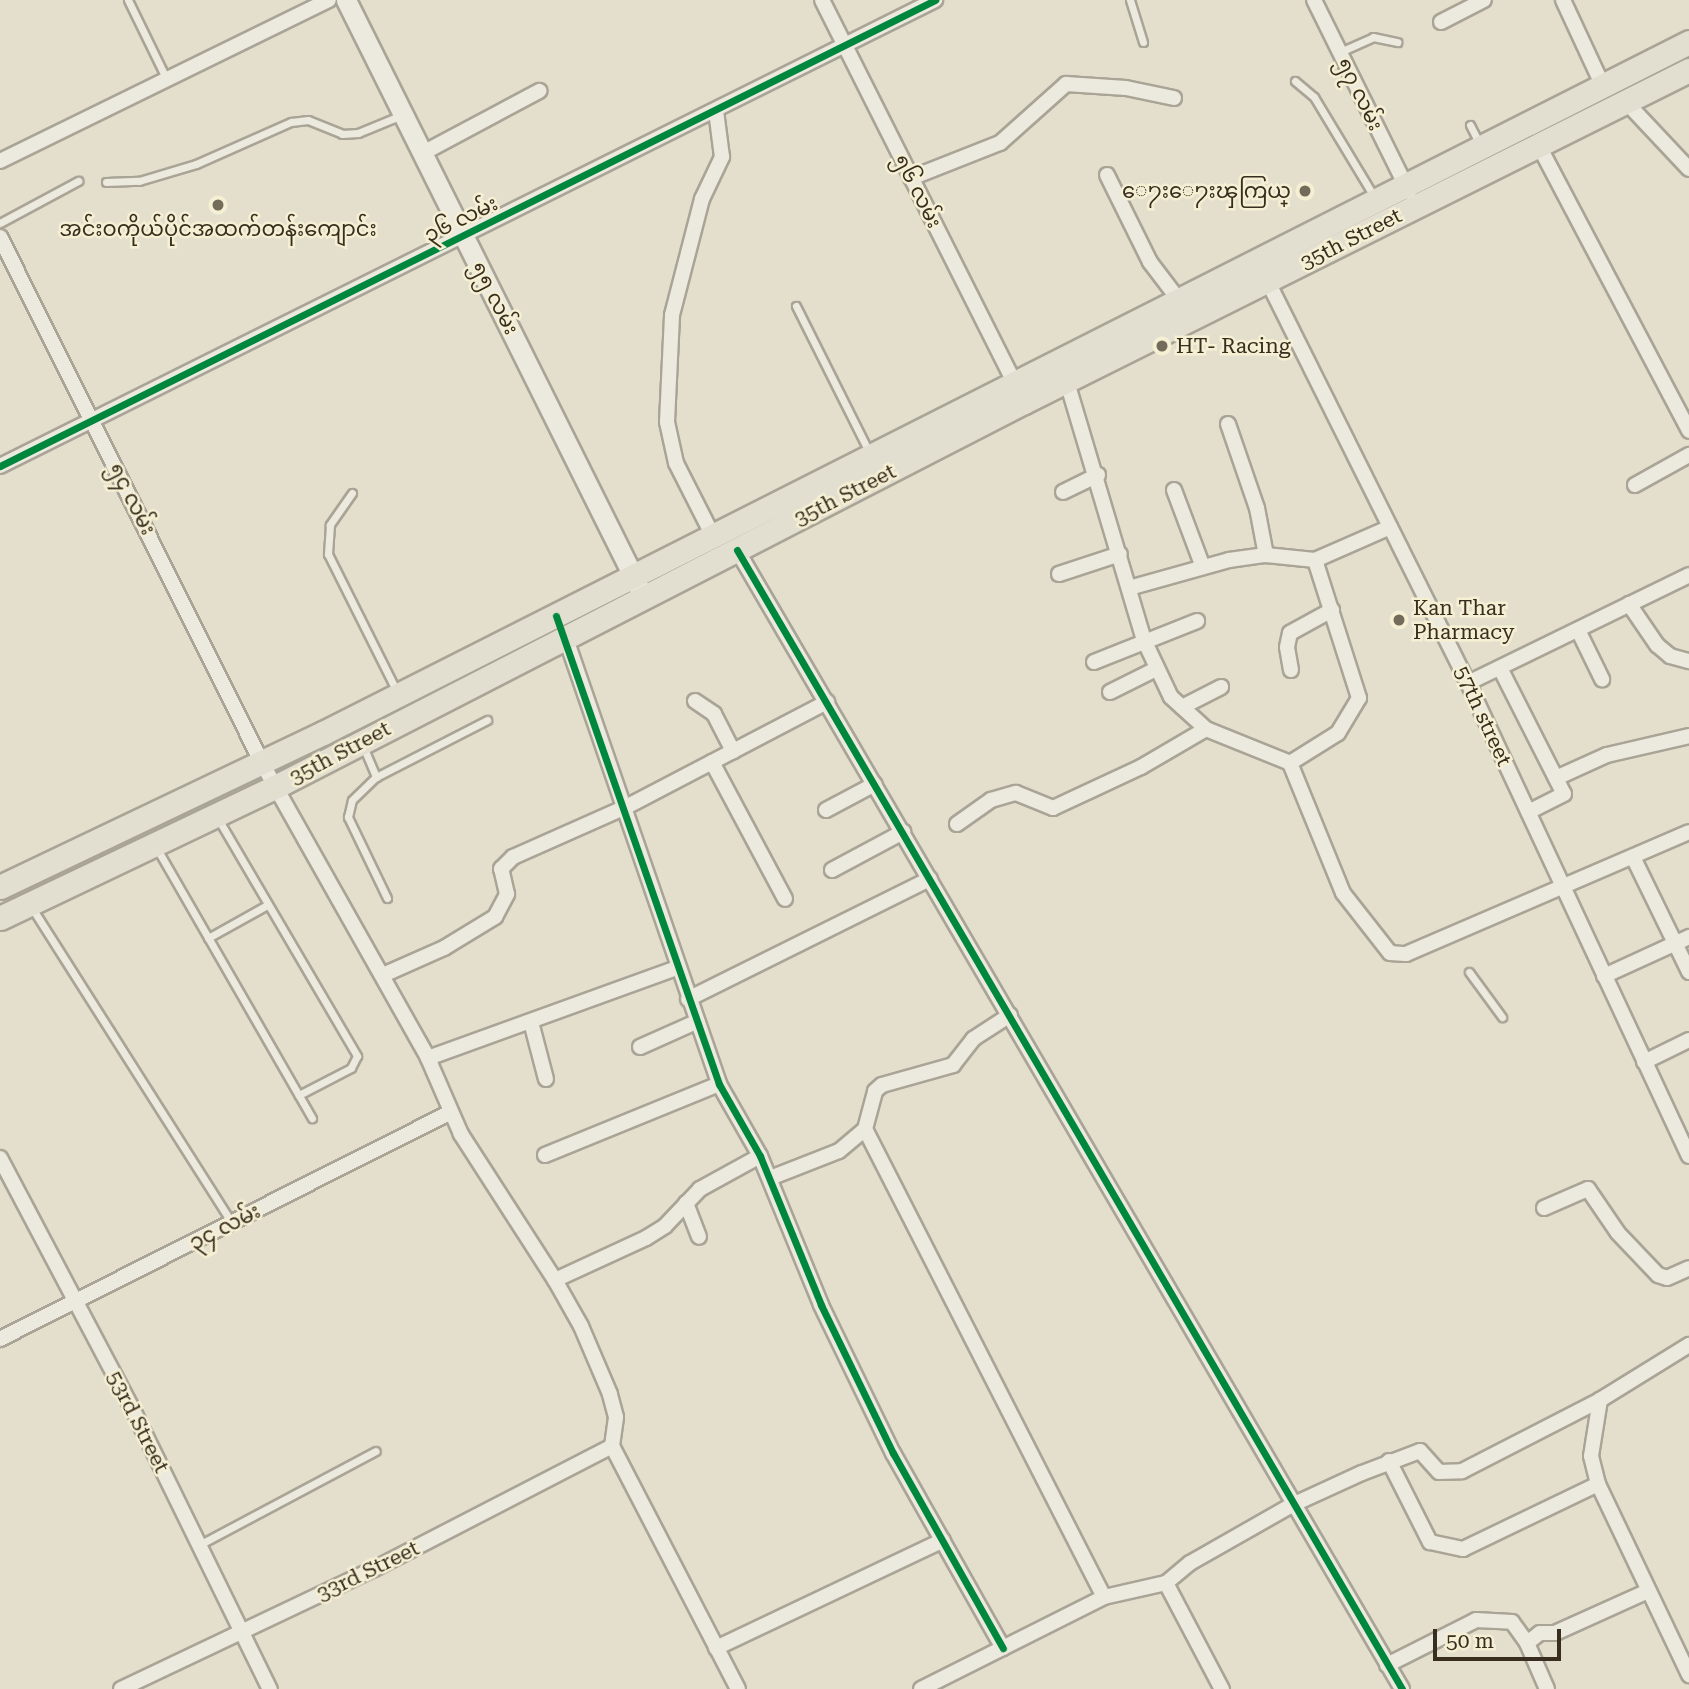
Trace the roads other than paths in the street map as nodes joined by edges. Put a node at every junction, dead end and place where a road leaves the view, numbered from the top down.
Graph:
1 (128, 0) edge
2 (329, 0) edge
3 (346, 0) edge
4 (822, 0) edge
5 (935, 0) edge
6 (1130, 0) edge
7 (1314, 0) edge
8 (1484, 0) edge
9 (1563, 0) edge
10 (1441, 22) dead end
11 (1143, 42) dead end
12 (1397, 42) dead end
13 (1689, 42) edge
14 (845, 46) junction
15 (1340, 52) junction
16 (1689, 70) edge
17 (167, 80) junction
18 (1295, 81) dead end
19 (1603, 86) junction
20 (539, 91) dead end
21 (1174, 98) dead end
22 (1626, 102) junction
23 (716, 111) junction
24 (402, 114) junction
25 (1470, 125) dead end
26 (1539, 146) junction
27 (1482, 148) junction
28 (423, 153) junction
29 (0, 161) edge
30 (1689, 169) edge
31 (1108, 175) dead end
32 (911, 178) junction
33 (78, 181) dead end
34 (106, 182) dead end
35 (1411, 197) junction
36 (1377, 202) junction
37 (0, 223) edge
38 (0, 237) edge
39 (465, 237) junction
40 (4, 253) edge
41 (1262, 271) junction
42 (1179, 300) junction
43 (796, 306) dead end
44 (1068, 382) junction
45 (1019, 392) junction
46 (92, 420) junction
47 (1228, 424) dead end
48 (1689, 431) edge
49 (1689, 455) edge
50 (871, 456) junction
51 (0, 466) edge
52 (1098, 475) junction
53 (1635, 485) dead end
54 (1174, 490) dead end
55 (1063, 492) dead end
56 (352, 493) dead end
57 (1390, 527) junction
58 (713, 536) junction
59 (737, 550) junction
60 (1120, 554) junction
61 (1266, 555) junction
62 (1315, 559) junction
63 (1203, 567) junction
64 (1059, 574) dead end
65 (1689, 575) edge
66 (639, 587) junction
67 (1129, 588) junction
68 (1629, 604) junction
69 (1332, 610) junction
70 (1197, 621) dead end
71 (561, 626) junction
72 (1578, 630) junction
73 (1144, 640) junction
74 (1094, 662) dead end
75 (1689, 662) edge
76 (1500, 668) junction
77 (1156, 669) junction
78 (1291, 670) dead end
79 (1602, 679) dead end
80 (1468, 683) junction
81 (1221, 687) dead end
82 (1110, 692) dead end
83 (399, 695) junction
84 (695, 701) dead end
85 (827, 702) junction
86 (1182, 707) junction
87 (487, 720) dead end
88 (1206, 729) junction
89 (1689, 736) edge
90 (361, 742) junction
91 (733, 751) junction
92 (262, 762) junction
93 (712, 762) junction
94 (1290, 763) junction
95 (376, 777) junction
96 (1556, 778) junction
97 (875, 785) junction
98 (277, 786) junction
99 (626, 807) junction
100 (826, 810) dead end
101 (1528, 812) junction
102 (216, 816) junction
103 (957, 824) dead end
104 (903, 832) junction
105 (1689, 832) edge
106 (155, 846) junction
107 (1633, 857) junction
108 (832, 870) dead end
109 (930, 879) junction
110 (1, 884) edge
111 (1563, 888) junction
112 (387, 898) dead end
113 (785, 899) dead end
114 (30, 904) junction
115 (267, 905) junction
116 (0, 918) edge
117 (1689, 937) edge
118 (208, 938) junction
119 (1675, 943) junction
120 (676, 968) junction
121 (1469, 972) dead end
122 (1689, 972) edge
123 (383, 975) junction
124 (1604, 976) junction
125 (688, 999) junction
126 (1010, 1015) junction
127 (1502, 1017) dead end
128 (531, 1022) junction
129 (696, 1022) junction
130 (1689, 1040) edge
131 (640, 1047) dead end
132 (428, 1058) junction
133 (1644, 1062) junction
134 (546, 1079) dead end
135 (719, 1084) junction
136 (299, 1095) junction
137 (449, 1113) junction
138 (312, 1118) dead end
139 (865, 1129) junction
140 (545, 1155) dead end
141 (760, 1156) junction
142 (1689, 1156) edge
143 (0, 1158) edge
144 (770, 1178) junction
145 (686, 1203) junction
146 (1544, 1208) dead end
147 (233, 1223) junction
148 (699, 1237) dead end
149 (1689, 1268) edge
150 (555, 1280) junction
151 (74, 1302) junction
152 (0, 1339) edge
153 (1689, 1345) edge
154 (1600, 1400) junction
155 (612, 1446) junction
156 (376, 1451) dead end
157 (1389, 1461) junction
158 (1598, 1484) junction
159 (1292, 1505) junction
160 (943, 1540) junction
161 (198, 1546) junction
162 (1166, 1583) junction
163 (1646, 1592) junction
164 (1104, 1597) junction
165 (241, 1633) junction
166 (1527, 1643) junction
167 (1003, 1647) junction
168 (716, 1648) junction
169 (1387, 1665) junction
170 (1689, 1675) edge
171 (121, 1689) edge
172 (270, 1689) edge
173 (738, 1689) edge
174 (921, 1689) edge
175 (1222, 1689) edge
176 (1402, 1689) edge
177 (1548, 1689) edge

1 - 17 lane
2 - 17 street
3 - 24 main road, ၅၅ လမ်း
4 - 14 street, ၅၆ လမ်း
5 - 14 street, ၃၆ လမ်း
6 - 11 lane
7 - 15 street, ၅၇ လမ်း
8 - 10 street
9 - 19 street
12 - 15 lane
13 - 19 main road, 35th Street
14 - 23 street, ၃၆ လမ်း
14 - 32 street, ၅၆ လမ်း
15 - 35 street, ၅၇ လမ်း
16 - 22 main road, 35th Street
17 - 29 street
18 - 36 lane
19 - 27 main road, 35th Street
20 - 28 street
21 - 32 street
22 - 26 main road, 35th Street
22 - 30 street
23 - 39 street, ၃၆ လမ်း
23 - 58 street
24 - 28 main road, ၅၅ လမ်း
24 - 34 lane
25 - 27 lane
26 - 35 main road, 35th Street
26 - 48 street
27 - 35 main road, 35th Street
28 - 39 main road, ၅၅ လမ်း
31 - 42 street
32 - 45 street, ၅၆ လမ်း
33 - 37 lane
35 - 36 main road, 35th Street
35 - 41 main road, 35th Street
36 - 41 main road, 35th Street
38 - 40 street, ၅၄ လမ်း
39 - 46 street, ၃၆ လမ်း
39 - 66 main road, ၅၅ လမ်း
40 - 46 street, ၅၄ လမ်း
41 - 42 main road, 35th Street
41 - 44 main road, 35th Street
41 - 57 street, 57th street
42 - 45 main road, 35th Street
43 - 50 lane
44 - 45 main road, 35th Street
44 - 52 street
45 - 50 main road, 35th Street
45 - 59 main road, 35th Street
46 - 51 street, ၃၆ လမ်း
46 - 92 street, ၅၄ လမ်း
47 - 61 street
49 - 53 street
50 - 58 main road, 35th Street
52 - 55 street
52 - 60 street
54 - 63 street
56 - 83 lane
57 - 62 street
57 - 80 street, 57th street
58 - 66 main road, 35th Street
59 - 66 main road, 35th Street
59 - 85 street
60 - 64 street
60 - 67 street
61 - 62 street
61 - 63 street
62 - 69 street
63 - 67 street
65 - 68 street
66 - 71 main road, 35th Street
67 - 73 street
68 - 72 street
68 - 75 street
69 - 78 street
69 - 94 street
70 - 73 street
71 - 83 main road, 35th Street
71 - 90 main road, 35th Street
71 - 99 street
72 - 76 street
72 - 79 street
73 - 74 street
73 - 77 street
76 - 80 street
76 - 96 street
77 - 82 street
77 - 86 street
80 - 101 street, 57th street
81 - 86 street
83 - 92 main road, 35th Street
84 - 91 street
85 - 91 street
85 - 97 street
86 - 88 street
87 - 95 lane
88 - 94 street
88 - 103 street
89 - 96 street
90 - 95 lane
90 - 98 main road, 35th Street
91 - 93 street
92 - 98 street, ၅၄ လမ်း
92 - 110 main road, 35th Street
93 - 99 street
93 - 113 street
94 - 111 street
95 - 112 lane
96 - 101 street
97 - 100 street
97 - 104 street
98 - 102 main road, 35th Street
98 - 123 street, ၅၄ လမ်း
99 - 120 street
99 - 123 street
101 - 111 street, 57th street
102 - 106 main road, 35th Street
102 - 115 lane
104 - 108 street
104 - 109 street
105 - 107 street
106 - 114 main road, 35th Street
106 - 118 lane
107 - 111 street
107 - 119 street
109 - 125 street
109 - 126 street
111 - 124 street, 57th street
114 - 116 main road, 35th Street
114 - 147 lane
115 - 118 lane
115 - 136 lane
117 - 119 street
118 - 136 lane
119 - 122 street
119 - 124 street
120 - 125 street
120 - 128 street
121 - 127 lane
123 - 132 street, ၅၄ လမ်း
124 - 133 street, 57th street
125 - 129 street
126 - 139 street
126 - 159 street
128 - 132 street
128 - 134 street
129 - 131 street
129 - 135 street
130 - 133 street
132 - 137 street, ၅၄ လမ်း
133 - 142 street, 57th street
135 - 140 street
135 - 141 street
136 - 138 lane
137 - 147 street, ၃၄ လမ်း
137 - 150 street, ၅၄ လမ်း
139 - 144 street
139 - 164 street
141 - 144 street
141 - 145 street
143 - 151 street, 53rd Street
144 - 160 street
145 - 148 street
145 - 150 street
146 - 149 street
147 - 151 street, ၃၄ လမ်း
150 - 155 street, ၅၄ လမ်း
151 - 152 street, ၃၄ လမ်း
151 - 161 street, 53rd Street
153 - 154 street
154 - 157 street
154 - 158 street
155 - 165 street, 33rd Street
155 - 168 street
156 - 161 lane
157 - 158 street
157 - 159 street
158 - 163 street
159 - 162 street
159 - 169 street
160 - 167 street
160 - 168 street
161 - 165 street, 53rd Street
162 - 164 street
162 - 175 street
163 - 166 street
163 - 170 street
164 - 167 street
165 - 171 street, 33rd Street
165 - 172 street, 53rd Street
166 - 169 street
166 - 177 street
167 - 174 street
168 - 173 street
169 - 176 street

